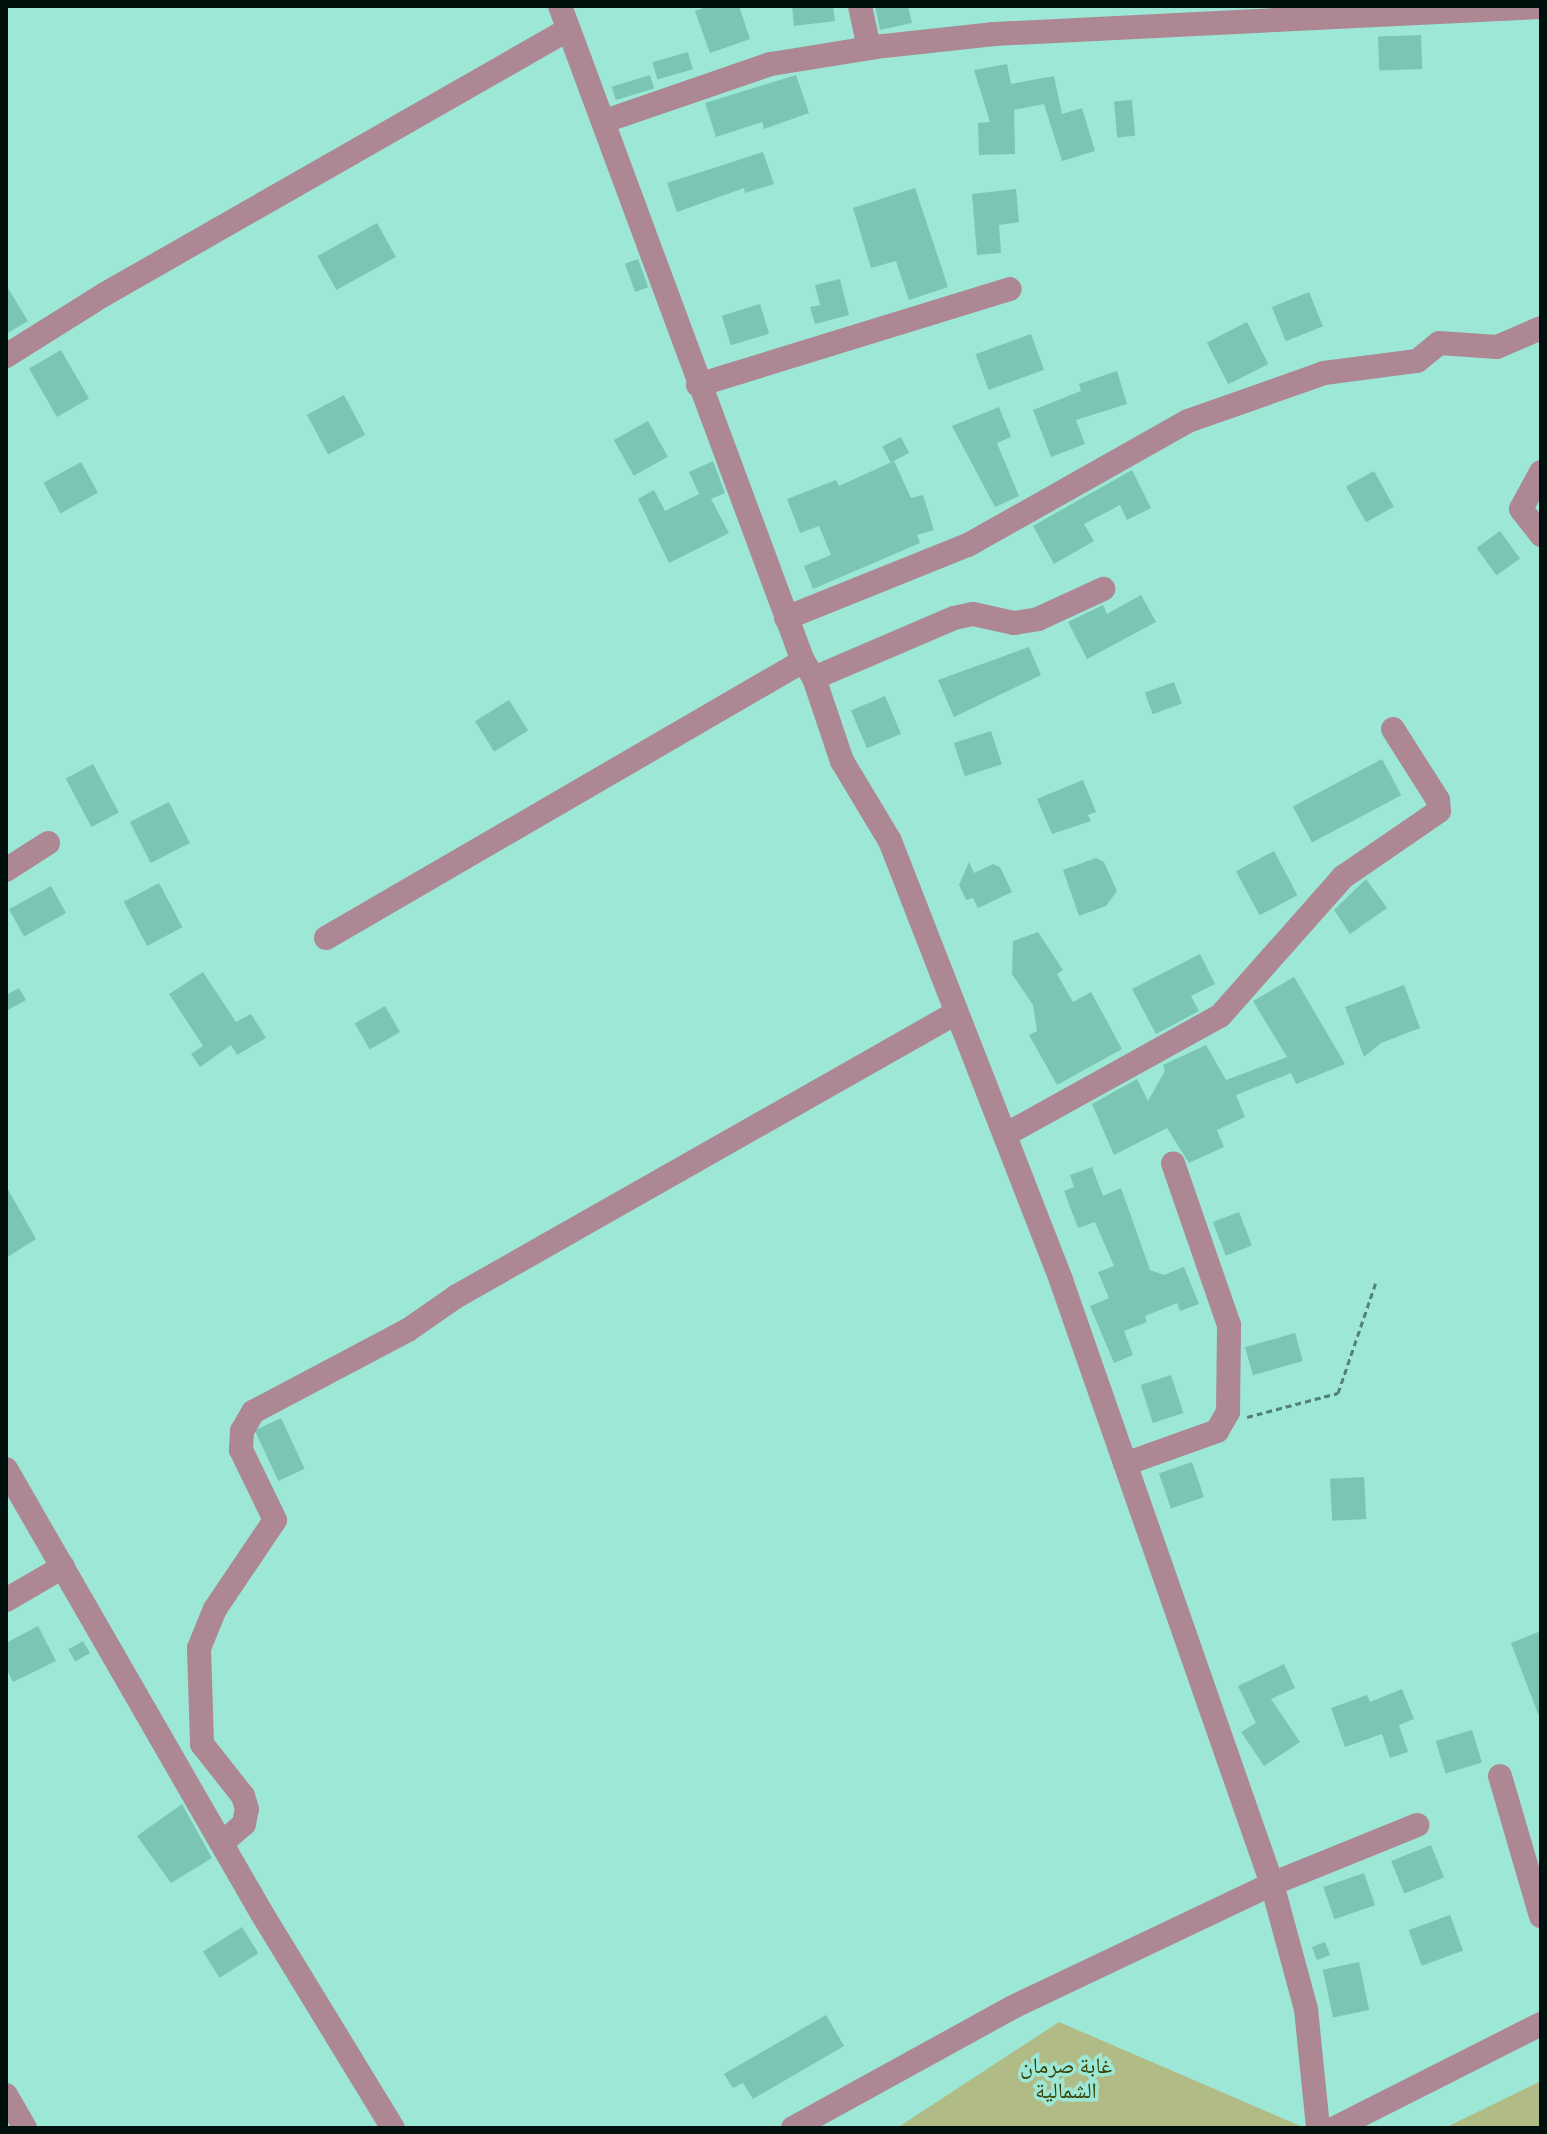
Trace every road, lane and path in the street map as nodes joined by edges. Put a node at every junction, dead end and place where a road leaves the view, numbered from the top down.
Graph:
1 (560, 6) edge
2 (860, 6) edge
3 (1541, 7) edge
4 (569, 29) junction
5 (869, 48) junction
6 (605, 121) junction
7 (1010, 289) dead end
8 (1541, 328) edge
9 (6, 356) edge
10 (698, 385) junction
11 (1541, 472) edge
12 (1541, 535) edge
13 (1103, 589) dead end
14 (786, 618) junction
15 (808, 670) junction
16 (1393, 729) dead end
17 (48, 843) dead end
18 (6, 870) edge
19 (326, 938) dead end
20 (954, 1014) junction
21 (1005, 1135) junction
22 (1173, 1163) dead end
23 (1376, 1282) dead end
24 (1224, 1423) junction
25 (1125, 1464) junction
26 (6, 1469) edge
27 (63, 1567) junction
28 (6, 1600) edge
29 (1500, 1776) dead end
30 (1417, 1825) dead end
31 (222, 1843) junction
32 (1272, 1884) junction
33 (1541, 1916) edge
34 (1541, 2024) edge
35 (6, 2095) edge
36 (25, 2128) edge
37 (393, 2128) edge
38 (793, 2128) edge
39 (1318, 2128) edge
40 (1335, 2128) edge

1 - 4 street
2 - 5 street
3 - 5 street
4 - 6 street
4 - 9 street
5 - 6 street
6 - 10 street
7 - 10 street
8 - 14 street
10 - 14 street
11 - 12 street
13 - 15 street
14 - 15 street
15 - 19 street
15 - 20 street
16 - 21 street
17 - 18 street
20 - 21 street
20 - 31 street
21 - 25 street
22 - 24 street
23 - 24 path
24 - 25 street
25 - 32 street
26 - 27 street
27 - 28 street
27 - 31 street
29 - 33 street
30 - 32 street
31 - 37 street
32 - 38 street
32 - 39 street
34 - 40 street
35 - 36 street

